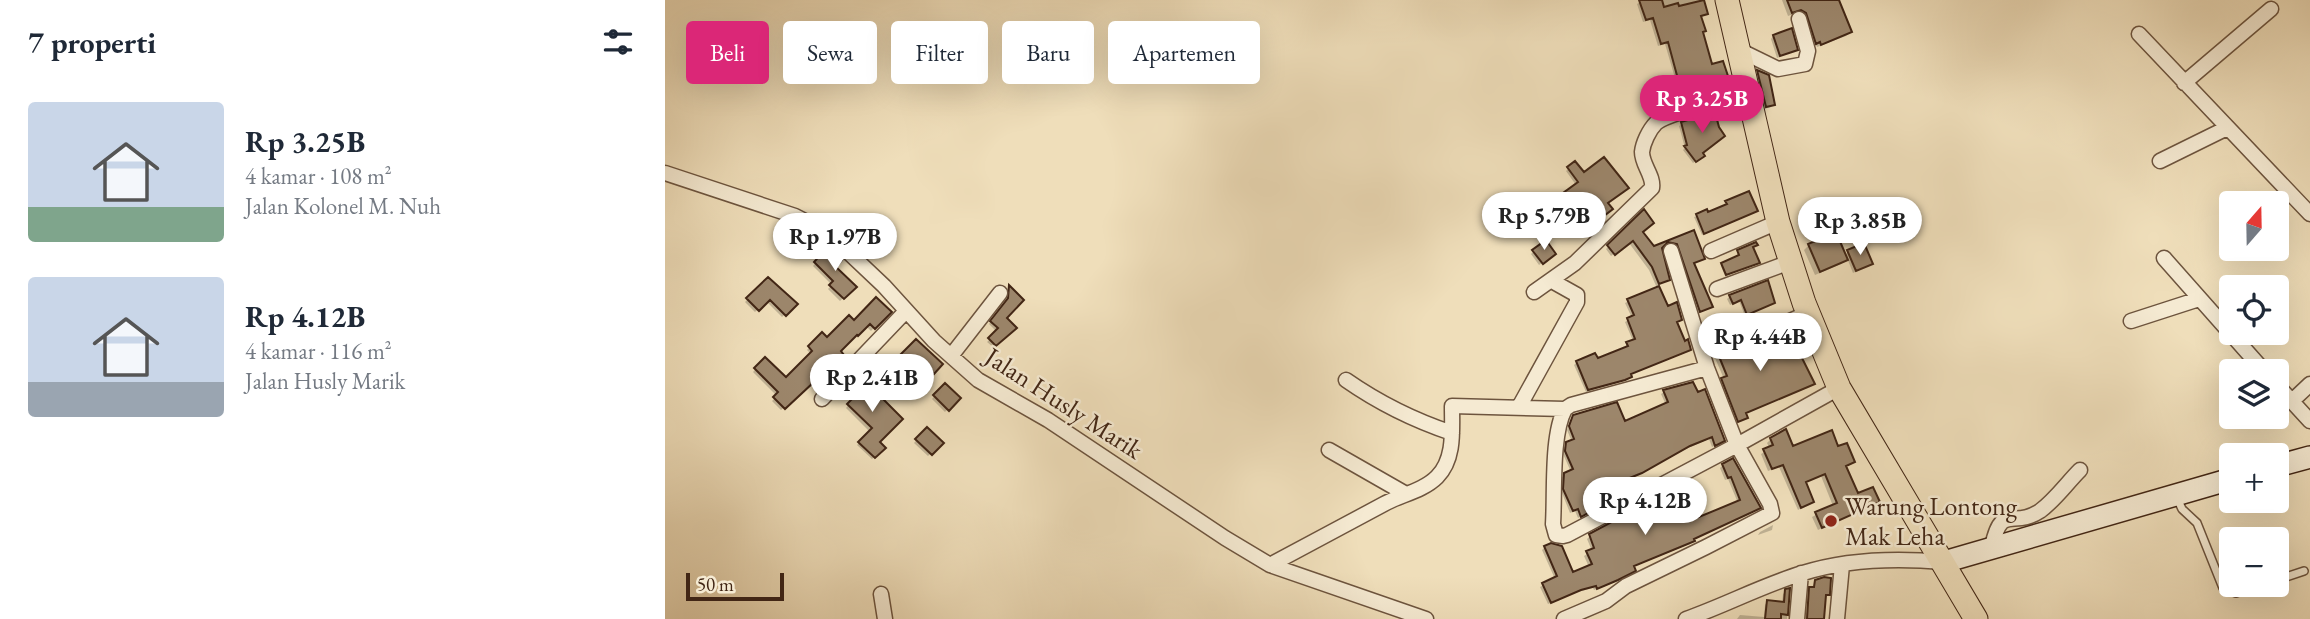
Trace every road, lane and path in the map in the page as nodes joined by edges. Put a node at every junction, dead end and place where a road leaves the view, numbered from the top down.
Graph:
1 (1727, 0) edge
2 (2271, 9) dead end
3 (1799, 19) dead end
4 (2139, 34) dead end
5 (1739, 50) junction
6 (2184, 83) junction
7 (1749, 92) junction
8 (2227, 128) junction
9 (2159, 161) dead end
10 (665, 173) edge
11 (2310, 214) edge
12 (1779, 222) junction
13 (1671, 251) dead end
14 (1711, 251) dead end
15 (2164, 258) dead end
16 (1790, 262) junction
17 (1552, 281) junction
18 (1717, 289) dead end
19 (1534, 292) dead end
20 (1000, 293) dead end
21 (2199, 299) junction
22 (906, 311) junction
23 (1808, 313) junction
24 (2131, 321) dead end
25 (1736, 345) dead end
26 (951, 356) junction
27 (2253, 359) edge
28 (1707, 368) junction
29 (1346, 380) dead end
30 (2310, 384) edge
31 (1839, 388) junction
32 (2289, 398) edge
33 (823, 399) dead end
34 (2292, 401) junction
35 (1519, 407) junction
36 (1566, 410) junction
37 (2310, 421) edge
38 (1452, 433) junction
39 (1737, 445) junction
40 (1329, 450) dead end
41 (2310, 457) edge
42 (2289, 463) edge
43 (2080, 470) dead end
44 (2219, 482) edge
45 (1406, 494) junction
46 (2175, 494) junction
47 (1992, 547) junction
48 (1944, 562) junction
49 (1270, 565) junction
50 (1842, 565) junction
51 (2304, 571) dead end
52 (1801, 573) junction
53 (2289, 576) edge
54 (2219, 578) edge
55 (881, 594) dead end
56 (1733, 601) junction
57 (885, 619) edge
58 (1426, 619) edge
59 (1564, 619) edge
60 (1686, 619) edge
61 (1731, 619) edge
62 (1797, 619) edge
63 (1837, 619) edge
64 (1976, 619) edge

1 - 5 main road
2 - 6 street
3 - 5 street
4 - 6 street
5 - 7 main road
6 - 8 street
7 - 12 main road
7 - 17 street
8 - 9 street
8 - 11 street
10 - 22 street, Jalan Husly Marik
12 - 14 street
12 - 16 main road
13 - 28 street
15 - 21 street
16 - 18 street
16 - 23 main road
17 - 19 street
17 - 35 street
20 - 26 street
21 - 24 street
21 - 27 street
22 - 26 street, Jalan Husly Marik
22 - 33 street
23 - 25 street
23 - 31 main road
26 - 49 street, Jalan Husly Marik
28 - 36 street
28 - 39 street
29 - 38 street
30 - 34 street
31 - 39 street
31 - 48 main road
32 - 34 street
34 - 37 street
35 - 36 street
35 - 38 street
36 - 39 street
38 - 45 street
39 - 59 street
40 - 45 street
41 - 42 street
43 - 47 street
44 - 46 street
45 - 49 street
46 - 47 street
46 - 54 lane
47 - 48 street
48 - 50 street
48 - 64 main road
49 - 58 street, Jalan Husly Marik
50 - 52 street
50 - 63 street
51 - 53 lane
52 - 56 street
52 - 62 street
55 - 57 street
56 - 60 street
56 - 61 street

